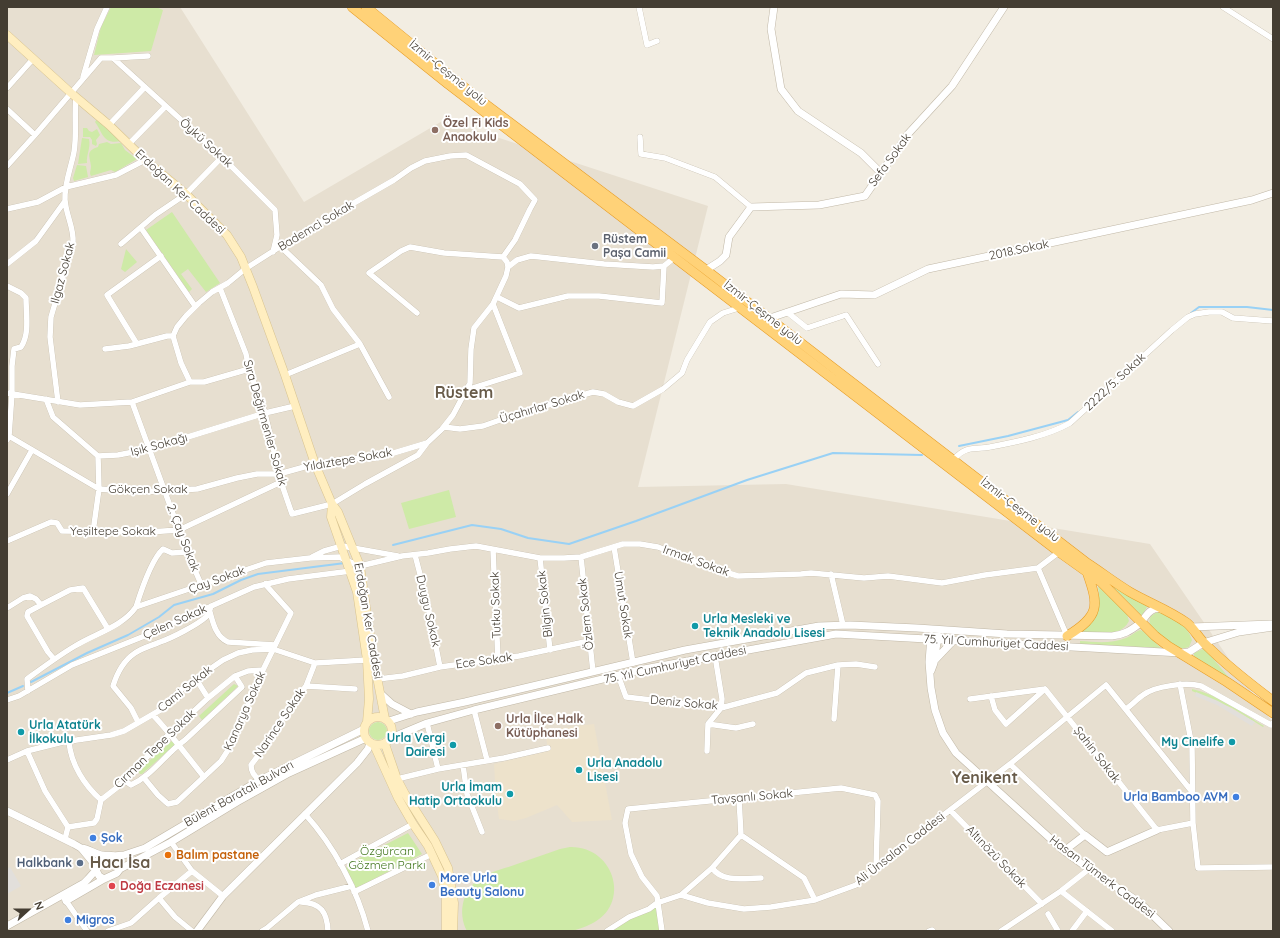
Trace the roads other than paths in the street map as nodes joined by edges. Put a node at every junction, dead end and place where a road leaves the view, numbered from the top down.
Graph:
1 (106, 7) edge
2 (352, 7) edge
3 (366, 7) edge
4 (639, 7) edge
5 (774, 7) edge
6 (1004, 7) edge
7 (1223, 7) edge
8 (7, 35) edge
9 (1273, 39) edge
10 (657, 41) dead end
11 (148, 56) dead end
12 (113, 58) junction
13 (33, 59) junction
14 (82, 79) junction
15 (145, 87) junction
16 (7, 88) edge
17 (73, 95) junction
18 (165, 107) junction
19 (7, 109) edge
20 (108, 125) junction
21 (35, 135) junction
22 (640, 137) dead end
23 (129, 144) junction
24 (222, 157) junction
25 (145, 160) junction
26 (7, 166) edge
27 (881, 173) junction
28 (66, 187) junction
29 (1273, 193) edge
30 (186, 194) junction
31 (65, 201) junction
32 (751, 207) junction
33 (7, 209) edge
34 (141, 228) junction
35 (121, 244) dead end
36 (281, 247) junction
37 (273, 252) junction
38 (160, 256) junction
39 (503, 257) junction
40 (674, 258) junction
41 (7, 264) edge
42 (664, 266) junction
43 (508, 267) junction
44 (245, 269) junction
45 (706, 270) junction
46 (7, 286) edge
47 (220, 288) junction
48 (497, 297) junction
49 (493, 304) junction
50 (196, 306) junction
51 (739, 308) junction
52 (787, 312) junction
53 (417, 313) dead end
54 (770, 318) junction
55 (1273, 321) edge
56 (173, 336) junction
57 (137, 344) junction
58 (360, 344) junction
59 (105, 349) dead end
60 (878, 364) dead end
61 (250, 369) junction
62 (285, 375) junction
63 (190, 382) junction
64 (466, 390) junction
65 (10, 394) edge
66 (389, 397) dead end
67 (46, 399) junction
68 (58, 402) junction
69 (132, 402) junction
70 (295, 406) junction
71 (264, 413) junction
72 (444, 427) junction
73 (8, 437) edge
74 (427, 443) junction
75 (149, 449) junction
76 (32, 450) junction
77 (98, 456) junction
78 (954, 459) junction
79 (315, 464) junction
80 (279, 474) junction
81 (281, 482) junction
82 (98, 489) junction
83 (165, 491) junction
84 (7, 494) edge
85 (332, 504) junction
86 (179, 530) junction
87 (93, 532) junction
88 (7, 541) edge
89 (342, 546) junction
90 (351, 547) junction
91 (614, 547) junction
92 (493, 550) junction
93 (187, 552) junction
94 (1059, 552) junction
95 (415, 555) junction
96 (402, 556) junction
97 (581, 557) junction
98 (310, 558) junction
99 (540, 558) junction
100 (348, 561) junction
101 (360, 566) junction
102 (1038, 568) junction
103 (351, 571) junction
104 (1087, 572) junction
105 (831, 574) junction
106 (201, 584) junction
107 (265, 584) junction
108 (41, 606) junction
109 (211, 606) junction
110 (136, 607) junction
111 (7, 608) edge
112 (1166, 610) junction
113 (208, 614) junction
114 (1141, 622) junction
115 (1273, 624) edge
116 (843, 625) junction
117 (1192, 627) junction
118 (1273, 628) edge
119 (935, 629) junction
120 (108, 630) junction
121 (1067, 636) junction
122 (1218, 638) junction
123 (934, 640) junction
124 (589, 641) junction
125 (953, 641) junction
126 (1203, 643) junction
127 (274, 647) junction
128 (550, 650) junction
129 (1182, 653) junction
130 (715, 656) junction
131 (1217, 656) junction
132 (54, 659) junction
133 (498, 659) junction
134 (367, 660) junction
135 (934, 660) junction
136 (315, 662) junction
137 (633, 663) junction
138 (838, 665) junction
139 (440, 667) junction
140 (876, 667) dead end
141 (263, 670) junction
142 (930, 671) junction
143 (593, 672) junction
144 (618, 675) junction
145 (235, 676) junction
146 (196, 679) junction
147 (378, 679) junction
148 (1180, 684) junction
149 (306, 686) junction
150 (355, 689) dead end
151 (1045, 689) junction
152 (28, 691) junction
153 (381, 694) junction
154 (991, 696) junction
155 (208, 698) junction
156 (970, 699) dead end
157 (7, 700) edge
158 (1273, 701) edge
159 (721, 708) junction
160 (1126, 709) junction
161 (474, 710) junction
162 (1273, 713) edge
163 (411, 714) junction
164 (153, 715) junction
165 (1067, 718) junction
166 (387, 720) junction
167 (834, 720) dead end
168 (138, 722) junction
169 (427, 724) junction
170 (708, 724) junction
171 (752, 724) dead end
172 (1273, 724) edge
173 (366, 725) junction
174 (171, 734) junction
175 (388, 741) junction
176 (69, 742) junction
177 (370, 742) junction
178 (178, 745) junction
179 (548, 748) dead end
180 (27, 750) junction
181 (707, 751) dead end
182 (7, 759) edge
183 (487, 760) junction
184 (1010, 764) junction
185 (463, 765) junction
186 (438, 769) junction
187 (204, 777) junction
188 (144, 778) junction
189 (397, 779) junction
190 (124, 780) junction
191 (260, 780) junction
192 (987, 781) junction
193 (1193, 793) junction
194 (739, 798) junction
195 (101, 800) junction
196 (950, 810) junction
197 (7, 811) edge
198 (305, 814) junction
199 (1194, 823) junction
200 (413, 824) junction
201 (68, 827) junction
202 (1157, 830) junction
203 (482, 832) dead end
204 (741, 834) junction
205 (1085, 835) junction
206 (65, 839) junction
207 (171, 842) junction
208 (81, 848) junction
209 (1064, 851) junction
210 (432, 854) junction
211 (104, 856) junction
212 (113, 856) junction
213 (340, 864) junction
214 (876, 867) junction
215 (1273, 867) edge
216 (95, 868) junction
217 (712, 868) junction
218 (1089, 869) junction
219 (120, 870) junction
220 (192, 871) junction
221 (761, 878) dead end
222 (104, 879) junction
223 (352, 886) junction
224 (1061, 891) junction
225 (354, 892) junction
226 (681, 895) junction
227 (223, 896) junction
228 (64, 898) junction
229 (159, 898) junction
230 (815, 900) junction
231 (298, 902) junction
232 (657, 903) junction
233 (1042, 904) junction
234 (1087, 911) junction
235 (1048, 914) dead end
236 (7, 926) edge
237 (87, 931) edge
238 (108, 931) edge
239 (192, 931) edge
240 (197, 931) edge
241 (262, 931) edge
242 (328, 931) edge
243 (368, 931) edge
244 (446, 931) edge
245 (453, 931) edge
246 (607, 931) edge
247 (662, 931) edge
248 (929, 931) edge
249 (933, 931) edge
250 (1001, 931) edge
251 (1058, 931) edge
252 (1072, 931) edge
253 (1112, 931) edge
254 (1169, 931) edge

1 - 14 street
2 - 40 highway, İzmir-Çeşme yolu
3 - 45 highway, İzmir-Çeşme yolu
4 - 10 street
5 - 27 street
6 - 27 street, Sefa Sokak
7 - 9 street
8 - 13 main road, Erdoğan Ker Caddesi
11 - 12 street
12 - 14 street
12 - 15 street, Öykü Sokak
13 - 16 street
13 - 17 main road, Erdoğan Ker Caddesi
14 - 17 street
15 - 18 street, Öykü Sokak
15 - 20 street
17 - 20 main road, Erdoğan Ker Caddesi
17 - 21 street
17 - 28 street, Ilgaz Sokak
18 - 23 street
18 - 24 street, Öykü Sokak
19 - 21 street
20 - 23 main road, Erdoğan Ker Caddesi
21 - 26 street
22 - 32 street
23 - 25 main road, Erdoğan Ker Caddesi
24 - 30 street
24 - 37 street, Öykü Sokak
25 - 28 street
25 - 30 main road, Erdoğan Ker Caddesi
27 - 32 street, Sefa Sokak
28 - 31 street, Ilgaz Sokak
28 - 33 street
29 - 52 street, 2018.Sokak
30 - 34 street
30 - 44 main road, Erdoğan Ker Caddesi
31 - 41 street
31 - 68 street, Ilgaz Sokak
32 - 45 street
34 - 35 street
34 - 38 street
36 - 37 street, Bademci Sokak
36 - 39 street, Bademci Sokak
36 - 58 street
37 - 44 street, Bademci Sokak
38 - 50 street
38 - 57 street
39 - 43 street
39 - 53 street
40 - 42 street
40 - 51 highway, İzmir-Çeşme yolu
42 - 43 street
42 - 48 street
43 - 48 street, Yıldıztepe Sokak
44 - 47 street, Bademci Sokak
44 - 62 main road, Erdoğan Ker Caddesi
45 - 54 highway, İzmir-Çeşme yolu
46 - 65 street
47 - 50 street, Bademci Sokak
47 - 61 street, Sıra Değirmenler Sokak
48 - 49 street, Yıldıztepe Sokak
49 - 64 street, Yıldıztepe Sokak
49 - 64 street
50 - 56 street, Bademci Sokak
51 - 72 street, Üçahırlar Sokak
51 - 94 highway, İzmir-Çeşme yolu
52 - 54 street, 2018.Sokak
52 - 60 street
54 - 78 highway, İzmir-Çeşme yolu
55 - 78 street, 2222/5. Sokak
56 - 57 street
56 - 63 street
57 - 59 street
58 - 62 street
58 - 66 street
61 - 63 street
61 - 71 street, Sıra Değirmenler Sokak
62 - 70 main road, Erdoğan Ker Caddesi
63 - 69 street
64 - 72 street, Yıldıztepe Sokak
65 - 67 street
65 - 73 street
67 - 68 street
67 - 77 street
68 - 69 street
69 - 75 street, 2. Çay Sokak
70 - 71 street, Işık Sokağı
70 - 79 main road, Erdoğan Ker Caddesi
71 - 75 street, Işık Sokağı
71 - 80 street, Sıra Değirmenler Sokak
72 - 74 street, Yıldıztepe Sokak
73 - 76 street, Gökçen Sokak
74 - 79 street, Yıldıztepe Sokak
74 - 85 street
75 - 77 street, Işık Sokağı
75 - 83 street, 2. Çay Sokak
76 - 82 street, Gökçen Sokak
76 - 84 street
77 - 82 street
78 - 112 highway, İzmir-Çeşme yolu
79 - 80 street, Yıldıztepe Sokak
79 - 85 main road, Erdoğan Ker Caddesi
80 - 81 street, Sıra Değirmenler Sokak
80 - 83 street, Gökçen Sokak
81 - 85 street, Sıra Değirmenler Sokak
81 - 86 street
82 - 83 street, Gökçen Sokak
82 - 87 street
83 - 86 street, 2. Çay Sokak
85 - 89 main road, Erdoğan Ker Caddesi
85 - 90 main road, Erdoğan Ker Caddesi
86 - 87 street, Yeşiltepe Sokak
86 - 93 street, 2. Çay Sokak
87 - 88 street, Yeşiltepe Sokak
89 - 90 street
89 - 98 street
89 - 100 main road, Erdoğan Ker Caddesi
90 - 96 street
90 - 101 main road, Erdoğan Ker Caddesi
91 - 97 street, Irmak Sokak
91 - 105 street, Irmak Sokak
91 - 137 street, Umut Sokak
92 - 95 street, Irmak Sokak
92 - 99 street, Irmak Sokak
92 - 133 street, Tutku Sokak
93 - 106 street, 2. Çay Sokak
93 - 110 street
94 - 102 street
94 - 104 highway, İzmir-Çeşme yolu
95 - 96 street, Irmak Sokak
95 - 139 street, Duygu Sokak
96 - 101 street
97 - 99 street, Irmak Sokak
97 - 124 street, Özlem Sokak
98 - 100 street
98 - 106 street, Çay Sokak
99 - 128 street, Bilgin Sokak
100 - 101 street
100 - 103 main road, Erdoğan Ker Caddesi
101 - 147 main road, Erdoğan Ker Caddesi
102 - 105 street, Irmak Sokak
102 - 121 street
103 - 107 street, Çelen Sokak
103 - 134 main road, Erdoğan Ker Caddesi
104 - 114 highway, İzmir-Çeşme yolu
104 - 121 highway
105 - 116 street
106 - 110 street, Çay Sokak
107 - 109 street, Çelen Sokak
107 - 127 street
108 - 111 street
108 - 120 street
108 - 132 street
109 - 113 street
109 - 152 street, Çelen Sokak
110 - 120 street
112 - 114 street, 75. Yıl Cumhuriyet Caddesi
112 - 117 highway, İzmir-Çeşme yolu
113 - 127 street
113 - 168 street
114 - 121 street, 75. Yıl Cumhuriyet Caddesi
114 - 129 highway, İzmir-Çeşme yolu
115 - 117 street
116 - 119 street, 75. Yıl Cumhuriyet Caddesi
116 - 137 street, 75. Yıl Cumhuriyet Caddesi
117 - 126 highway
118 - 122 street
119 - 121 street, 75. Yıl Cumhuriyet Caddesi
119 - 123 street
120 - 132 street
122 - 126 street
122 - 131 street
123 - 125 street, 75. Yıl Cumhuriyet Caddesi
123 - 130 street, 75. Yıl Cumhuriyet Caddesi
123 - 135 street
123 - 142 street, Hasan Tümerk Caddesi
124 - 128 street, Ece Sokak
124 - 143 street, Özlem Sokak
125 - 129 street, 75. Yıl Cumhuriyet Caddesi
125 - 135 street
126 - 129 street
126 - 131 highway
127 - 136 street, Cami Sokak
127 - 141 street, Kanarya Sokak
127 - 146 street, Cami Sokak
128 - 133 street, Ece Sokak
129 - 162 highway
130 - 144 street, 75. Yıl Cumhuriyet Caddesi
130 - 159 street
131 - 158 highway
132 - 152 street
133 - 139 street, Ece Sokak
134 - 136 street, Cami Sokak
134 - 173 main road, Erdoğan Ker Caddesi
135 - 142 street
136 - 149 street, Narince Sokak
137 - 143 street, 75. Yıl Cumhuriyet Caddesi
138 - 140 street, Deniz Sokak
138 - 159 street, Deniz Sokak
138 - 167 street
139 - 147 street, Ece Sokak
141 - 145 street, Cırman Tepe Sokak
141 - 187 street, Kanarya Sokak
142 - 192 street, Hasan Tümerk Caddesi
143 - 163 street, 75. Yıl Cumhuriyet Caddesi
144 - 159 street, Deniz Sokak
144 - 161 street, 75. Yıl Cumhuriyet Caddesi
145 - 155 street, Cırman Tepe Sokak
145 - 178 street
146 - 155 street
146 - 164 street, Cami Sokak
147 - 153 main road, Erdoğan Ker Caddesi
148 - 160 street
148 - 172 street
148 - 193 street
149 - 150 street
149 - 191 street, Narince Sokak
151 - 154 street
151 - 154 street
151 - 165 street, Şahin Sokak
152 - 157 street, Çelen Sokak
153 - 163 street
153 - 166 main road, Erdoğan Ker Caddesi
154 - 156 street
155 - 174 street, Cırman Tepe Sokak
159 - 170 street
160 - 165 street, Ali Ünsalan Caddesi
160 - 193 street
161 - 169 street, 75. Yıl Cumhuriyet Caddesi
161 - 183 street
163 - 166 street, 75. Yıl Cumhuriyet Caddesi
164 - 168 street, Cami Sokak
164 - 174 street
165 - 184 street, Ali Ünsalan Caddesi
165 - 202 street, Şahin Sokak
166 - 173 main road
166 - 175 main road
168 - 176 street, Cami Sokak
169 - 175 street, 75. Yıl Cumhuriyet Caddesi
169 - 186 street
170 - 171 street
170 - 181 street
173 - 177 main road
173 - 191 street, Bülent Baratalı Bulvarı
174 - 178 street
174 - 190 street, Cırman Tepe Sokak
175 - 177 main road
175 - 189 main road
176 - 180 street, Cami Sokak
176 - 195 street
177 - 198 street
177 - 200 main road
177 - 207 street, Bülent Baratalı Bulvarı
178 - 187 street
178 - 188 street
179 - 183 street
180 - 182 street, Cami Sokak
180 - 201 street
183 - 185 street
184 - 192 street, Ali Ünsalan Caddesi
184 - 205 street
185 - 186 street
185 - 203 street
186 - 189 street
187 - 188 street, Kanarya Sokak
188 - 190 street
189 - 245 main road
190 - 195 street, Cırman Tepe Sokak
191 - 212 street, Bülent Baratalı Bulvarı
192 - 196 street, Ali Ünsalan Caddesi
192 - 209 street, Hasan Tümerk Caddesi
193 - 199 street
194 - 204 street
194 - 214 street, Tavşanlı Sokak
194 - 232 street, Tavşanlı Sokak
195 - 201 street
196 - 214 street, Ali Ünsalan Caddesi
196 - 233 street, Altınözü Sokak
197 - 206 street
198 - 213 street
198 - 227 street
199 - 202 street
199 - 215 street
200 - 210 main road
200 - 213 street
201 - 206 street
202 - 205 street
204 - 217 street
204 - 230 street
205 - 209 street
206 - 208 street
207 - 219 street, Bülent Baratalı Bulvarı
207 - 220 street
208 - 211 street
208 - 216 street
209 - 218 street, Hasan Tümerk Caddesi
210 - 225 street
210 - 244 main road
211 - 212 street, Bülent Baratalı Bulvarı
211 - 216 street, Bülent Baratalı Bulvarı
212 - 219 street
213 - 223 street
214 - 230 street, Ali Ünsalan Caddesi
216 - 222 street
216 - 228 street, Bülent Baratalı Bulvarı
217 - 221 street
217 - 226 street
218 - 224 street
218 - 254 street, Hasan Tümerk Caddesi
219 - 222 street, Bülent Baratalı Bulvarı
220 - 227 street
220 - 229 street
222 - 228 street, Bülent Baratalı Bulvarı
223 - 225 street
223 - 231 street
224 - 233 street
224 - 234 street
225 - 243 street
226 - 230 street, Ali Ünsalan Caddesi
226 - 232 street
227 - 240 street
228 - 236 street, Bülent Baratalı Bulvarı
228 - 237 street
229 - 238 street
229 - 239 street
231 - 241 street
231 - 242 street
232 - 246 street
232 - 247 street
233 - 250 street
234 - 252 street
234 - 253 street
235 - 251 street
248 - 249 street

